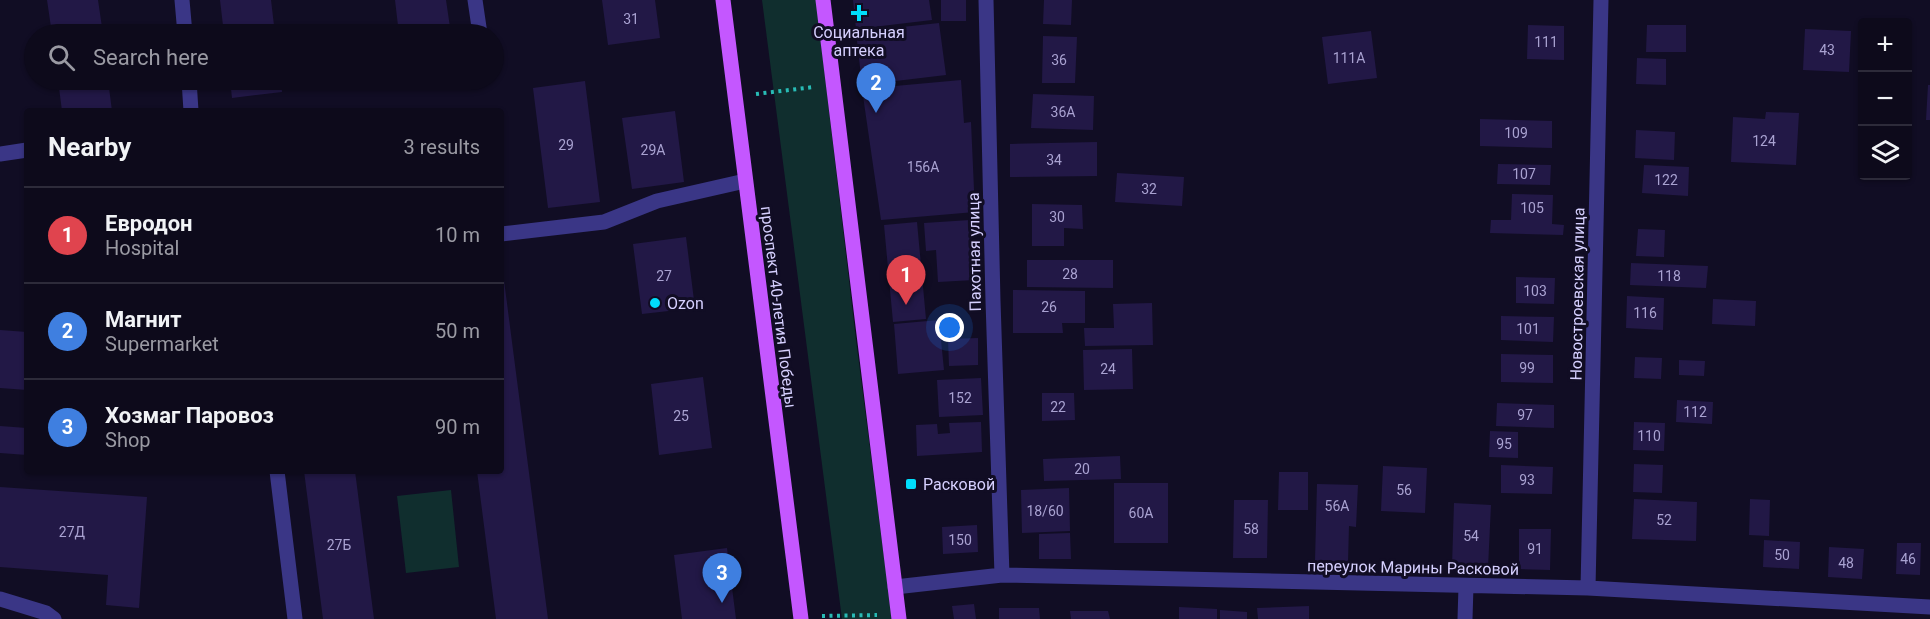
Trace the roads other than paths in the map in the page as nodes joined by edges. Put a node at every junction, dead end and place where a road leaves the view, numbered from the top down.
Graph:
1 (182, 0) edge
2 (475, 0) edge
3 (723, 0) edge
4 (823, 0) edge
5 (986, 0) edge
6 (1601, 0) edge
7 (183, 24) edge
8 (479, 24) edge
9 (190, 90) edge
10 (191, 108) edge
11 (24, 150) edge
12 (0, 154) edge
13 (745, 181) junction
14 (504, 234) edge
15 (277, 474) edge
16 (1002, 575) junction
17 (1466, 586) junction
18 (895, 587) junction
19 (1588, 588) junction
20 (0, 599) edge
21 (1930, 607) edge
22 (899, 617) edge
23 (800, 618) edge
24 (54, 619) edge
25 (295, 619) edge
26 (1465, 619) edge

1 - 7 street
2 - 8 street
3 - 13 main road, проспект 40-летия Победы
4 - 18 main road
5 - 16 street, Пахотная улица
6 - 19 street, Новостроевская улица
9 - 10 street
11 - 12 street
13 - 14 street
13 - 23 main road, проспект 40-летия Победы
15 - 25 street
16 - 17 street, переулок Марины Расковой
16 - 18 street, переулок Марины Расковой
17 - 19 street, переулок Марины Расковой
17 - 26 street
18 - 22 main road
19 - 21 street, переулок Марины Расковой
20 - 24 street

